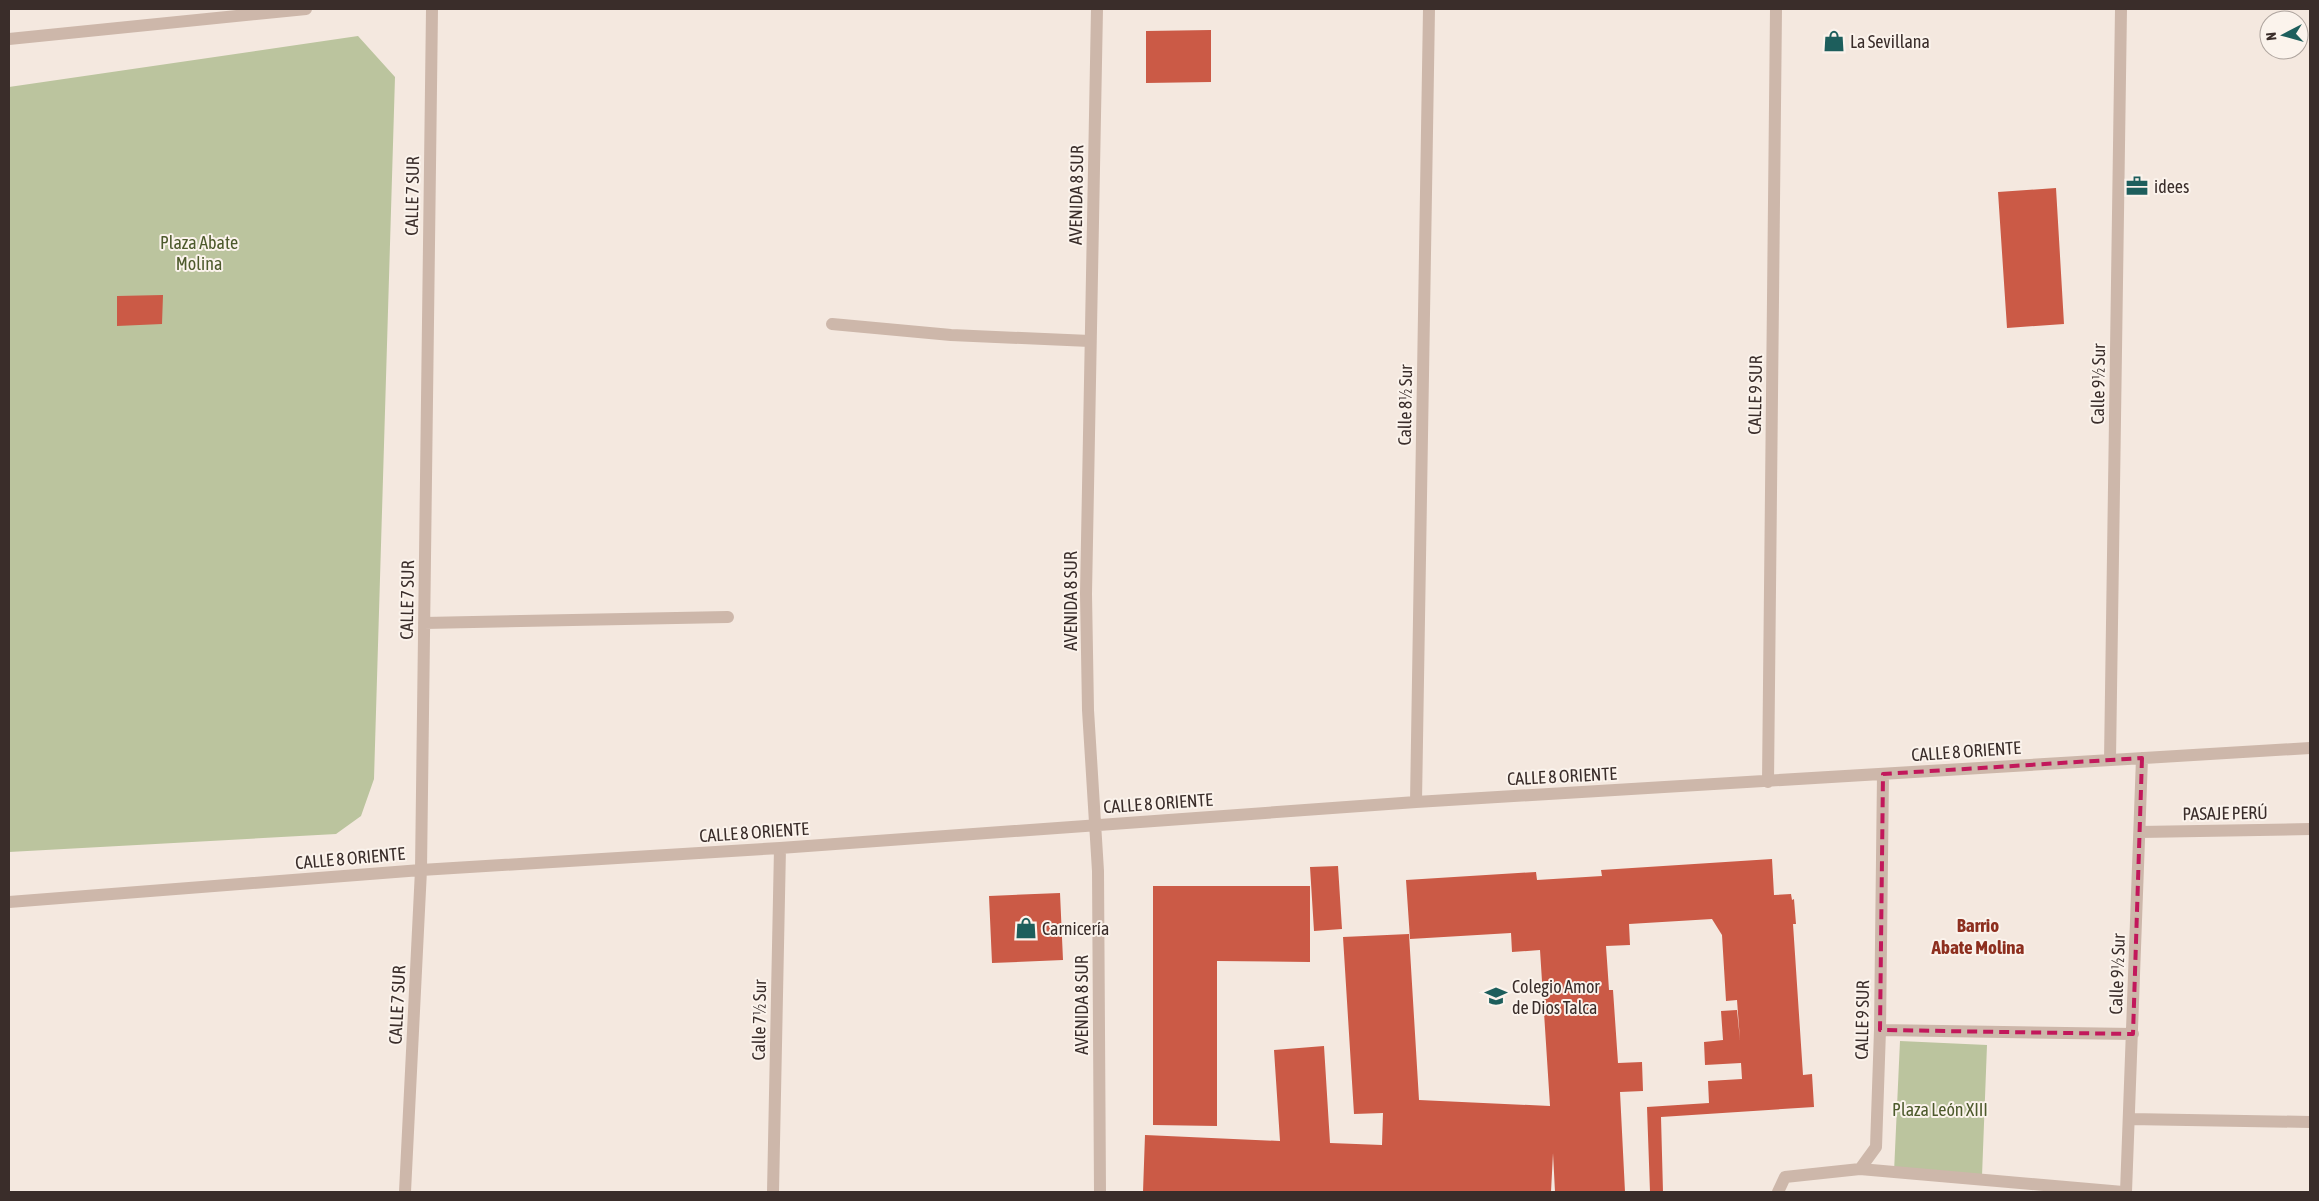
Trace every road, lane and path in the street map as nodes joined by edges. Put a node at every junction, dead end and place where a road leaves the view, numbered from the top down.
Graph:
1 (306, 9) edge
2 (432, 9) edge
3 (1097, 9) edge
4 (1429, 9) edge
5 (1776, 9) edge
6 (2121, 9) edge
7 (9, 39) edge
8 (832, 324) dead end
9 (1090, 341) junction
10 (728, 617) dead end
11 (424, 623) junction
12 (2310, 748) edge
13 (2142, 758) junction
14 (2110, 760) junction
15 (1883, 774) junction
16 (1768, 782) junction
17 (1416, 802) junction
18 (1094, 825) junction
19 (2310, 829) edge
20 (2140, 832) junction
21 (780, 848) junction
22 (422, 870) junction
23 (9, 902) edge
24 (1880, 1030) junction
25 (2133, 1034) junction
26 (2130, 1119) junction
27 (2310, 1122) edge
28 (1860, 1169) junction
29 (405, 1192) edge
30 (773, 1192) edge
31 (1100, 1192) edge
32 (1778, 1192) edge
33 (2125, 1192) edge

1 - 7 street
2 - 11 street, CALLE 7 SUR
3 - 9 street, AVENIDA 8 SUR
4 - 17 street, Calle 8½ Sur
5 - 16 street, CALLE 9 SUR
6 - 14 street, Calle 9½ Sur
8 - 9 street
9 - 18 street, AVENIDA 8 SUR
10 - 11 street
11 - 22 street, CALLE 7 SUR
12 - 13 street, CALLE 8 ORIENTE
13 - 14 street, CALLE 8 ORIENTE
13 - 20 street, Calle 9½ Sur
14 - 15 street, CALLE 8 ORIENTE
15 - 16 street, CALLE 8 ORIENTE
15 - 24 street, CALLE 9 SUR
16 - 17 street, CALLE 8 ORIENTE
17 - 18 street, CALLE 8 ORIENTE
18 - 21 street, CALLE 8 ORIENTE
18 - 31 street, AVENIDA 8 SUR
19 - 20 street, PASAJE PERÚ
20 - 25 street, Calle 9½ Sur
21 - 22 street, CALLE 8 ORIENTE
21 - 30 street, Calle 7½ Sur
22 - 23 street, CALLE 8 ORIENTE
22 - 29 street, CALLE 7 SUR
24 - 25 street
24 - 28 street, CALLE 9 SUR
25 - 26 street, Calle 9½ Sur
26 - 27 street
26 - 33 street, Calle 9½ Sur
28 - 32 street
28 - 33 street

